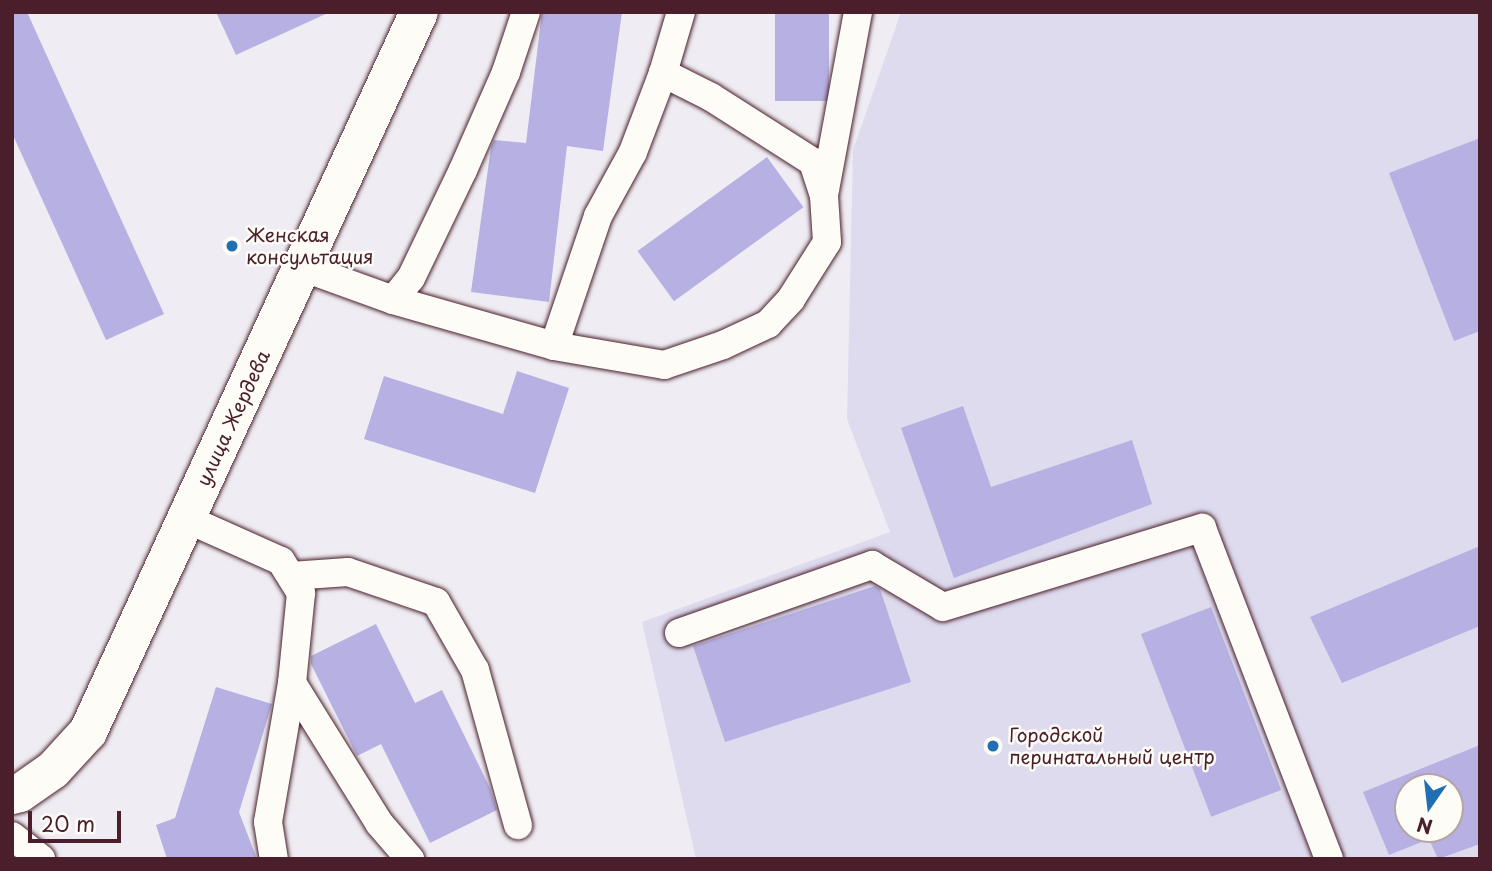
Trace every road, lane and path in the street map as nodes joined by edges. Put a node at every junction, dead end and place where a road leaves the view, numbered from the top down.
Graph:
1 (419, 12) edge
2 (526, 12) edge
3 (681, 12) edge
4 (858, 12) edge
5 (663, 74) junction
6 (824, 196) junction
7 (302, 267) junction
8 (393, 300) junction
9 (554, 346) junction
10 (187, 519) junction
11 (290, 576) junction
12 (679, 633) dead end
13 (292, 683) junction
14 (12, 795) edge
15 (518, 825) dead end
16 (12, 836) edge
17 (41, 859) edge
18 (274, 859) edge
19 (410, 859) edge
20 (1329, 859) edge

1 - 7 main road, улица Жердева
2 - 8 street
3 - 5 street
4 - 6 street
5 - 6 street
5 - 9 street
6 - 9 street
7 - 8 street
7 - 10 main road, улица Жердева
8 - 9 street
10 - 11 street
10 - 14 main road, улица Жердева
11 - 13 street
11 - 15 street
12 - 20 street
13 - 18 street
13 - 19 street
16 - 17 street

